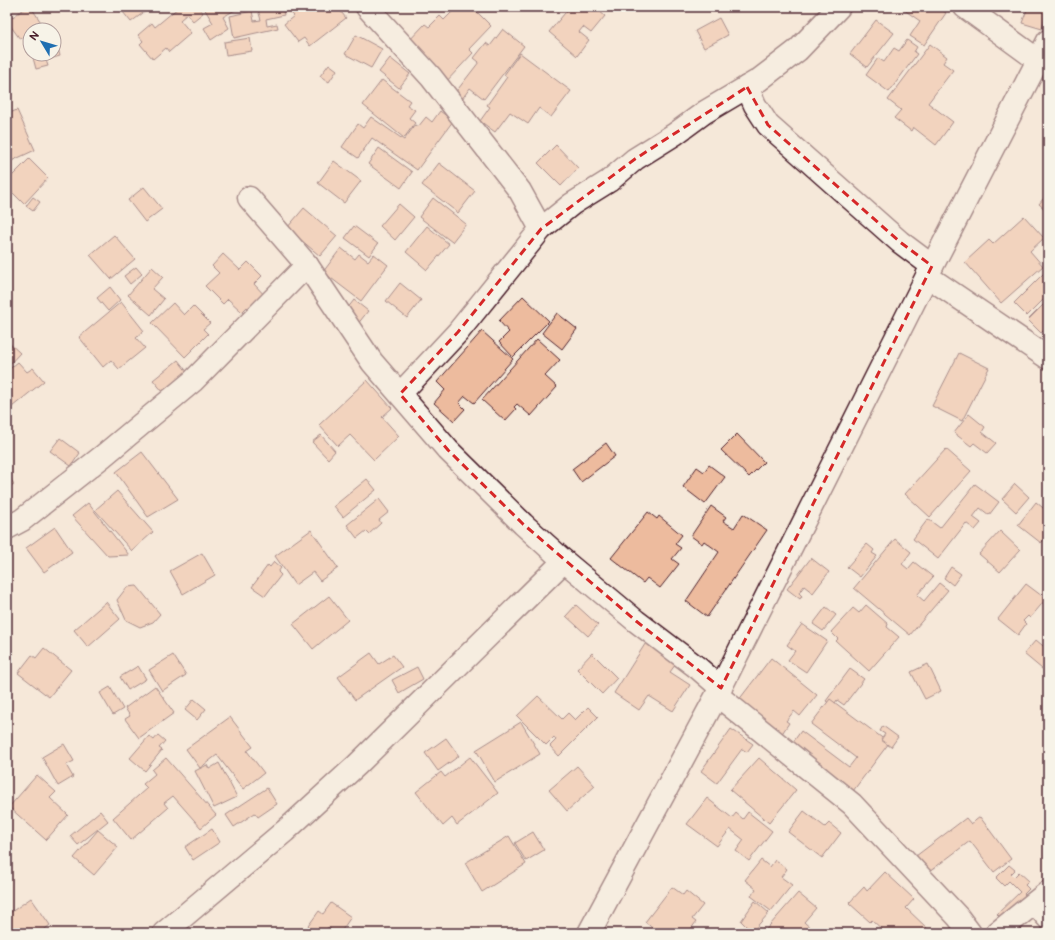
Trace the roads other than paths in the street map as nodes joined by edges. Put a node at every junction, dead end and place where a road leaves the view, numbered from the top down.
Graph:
1 (367, 7) edge
2 (839, 7) edge
3 (964, 7) edge
4 (1048, 41) edge
5 (1039, 61) junction
6 (747, 87) junction
7 (249, 198) dead end
8 (541, 229) junction
9 (307, 265) junction
10 (930, 271) junction
11 (1048, 358) edge
12 (400, 394) junction
13 (7, 528) edge
14 (564, 561) junction
15 (719, 691) junction
16 (1044, 904) edge
17 (164, 933) edge
18 (589, 933) edge
19 (970, 933) edge
20 (997, 933) edge

1 - 8 street
2 - 6 street
3 - 5 street
4 - 5 street
5 - 10 street
6 - 8 street
6 - 10 street
7 - 9 street
8 - 12 street
9 - 12 street
9 - 13 street
10 - 11 street
10 - 15 street
12 - 14 street
14 - 15 street
14 - 17 street
15 - 18 street
15 - 19 street
16 - 20 street

